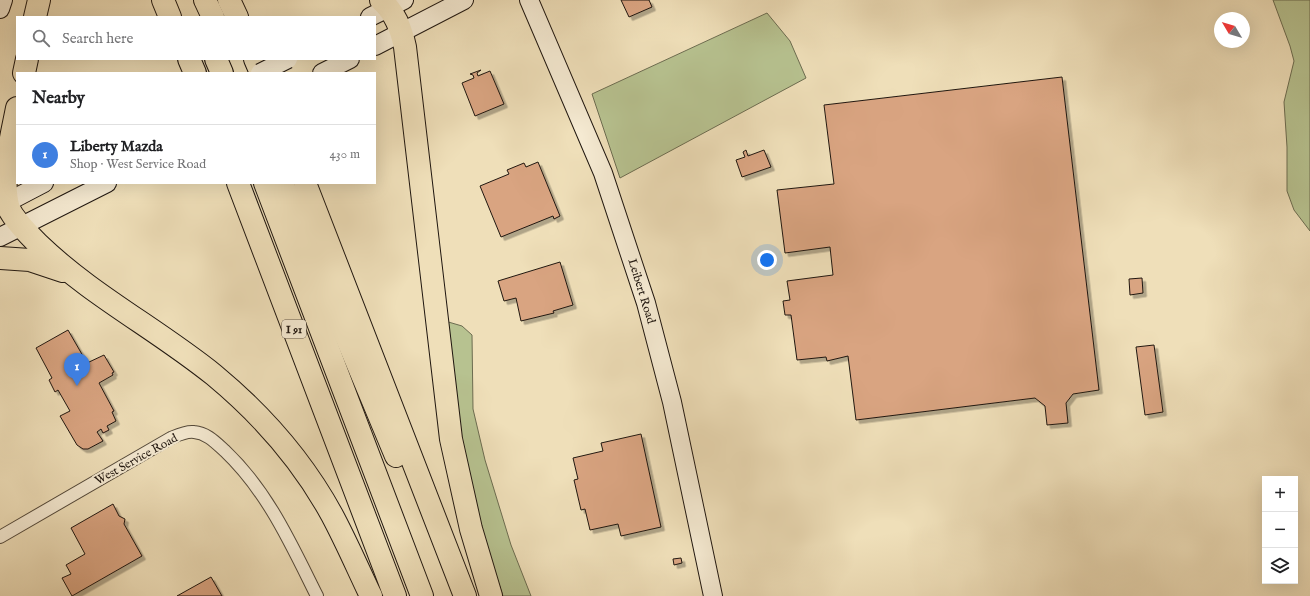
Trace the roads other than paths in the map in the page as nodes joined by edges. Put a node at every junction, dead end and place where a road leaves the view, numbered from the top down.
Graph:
1 (3, 0) edge
2 (39, 0) edge
3 (163, 0) edge
4 (190, 0) edge
5 (205, 0) edge
6 (229, 0) edge
7 (464, 0) edge
8 (529, 0) edge
9 (386, 6) edge
10 (0, 9) edge
11 (35, 16) edge
12 (170, 16) edge
13 (197, 16) edge
14 (213, 16) edge
15 (237, 16) edge
16 (402, 32) junction
17 (376, 45) edge
18 (27, 60) edge
19 (189, 60) edge
20 (216, 60) edge
21 (231, 60) edge
22 (255, 60) edge
23 (286, 60) edge
24 (348, 60) edge
25 (24, 72) edge
26 (195, 72) edge
27 (222, 72) edge
28 (236, 72) edge
29 (261, 72) edge
30 (263, 72) edge
31 (324, 72) edge
32 (16, 113) edge
33 (42, 184) edge
34 (105, 184) edge
35 (238, 184) edge
36 (265, 184) edge
37 (281, 184) edge
38 (281, 184) edge
39 (305, 184) edge
40 (3, 204) edge
41 (21, 226) junction
42 (0, 237) edge
43 (0, 258) edge
44 (81, 280) junction
45 (430, 504) junction
46 (0, 536) edge
47 (318, 596) edge
48 (371, 596) edge
49 (395, 596) edge
50 (422, 596) edge
51 (435, 596) edge
52 (465, 596) edge
53 (491, 596) edge
54 (714, 596) edge

1 - 10 street
2 - 11 highway
3 - 12 highway
4 - 13 highway
5 - 14 highway
6 - 15 highway
7 - 16 street
8 - 54 street, Leibert Road
9 - 16 highway
16 - 17 street
16 - 53 highway
18 - 25 highway
19 - 26 highway
20 - 27 highway
21 - 28 highway
22 - 29 highway
23 - 30 street, bridge
24 - 31 street
32 - 40 highway
33 - 40 street
34 - 41 street
35 - 49 highway, I 91
36 - 50 highway
37 - 45 highway
38 - 51 highway
39 - 45 highway
40 - 41 highway
41 - 42 street
41 - 44 highway
43 - 44 highway
44 - 48 highway
45 - 52 highway
46 - 47 street, West Service Road

